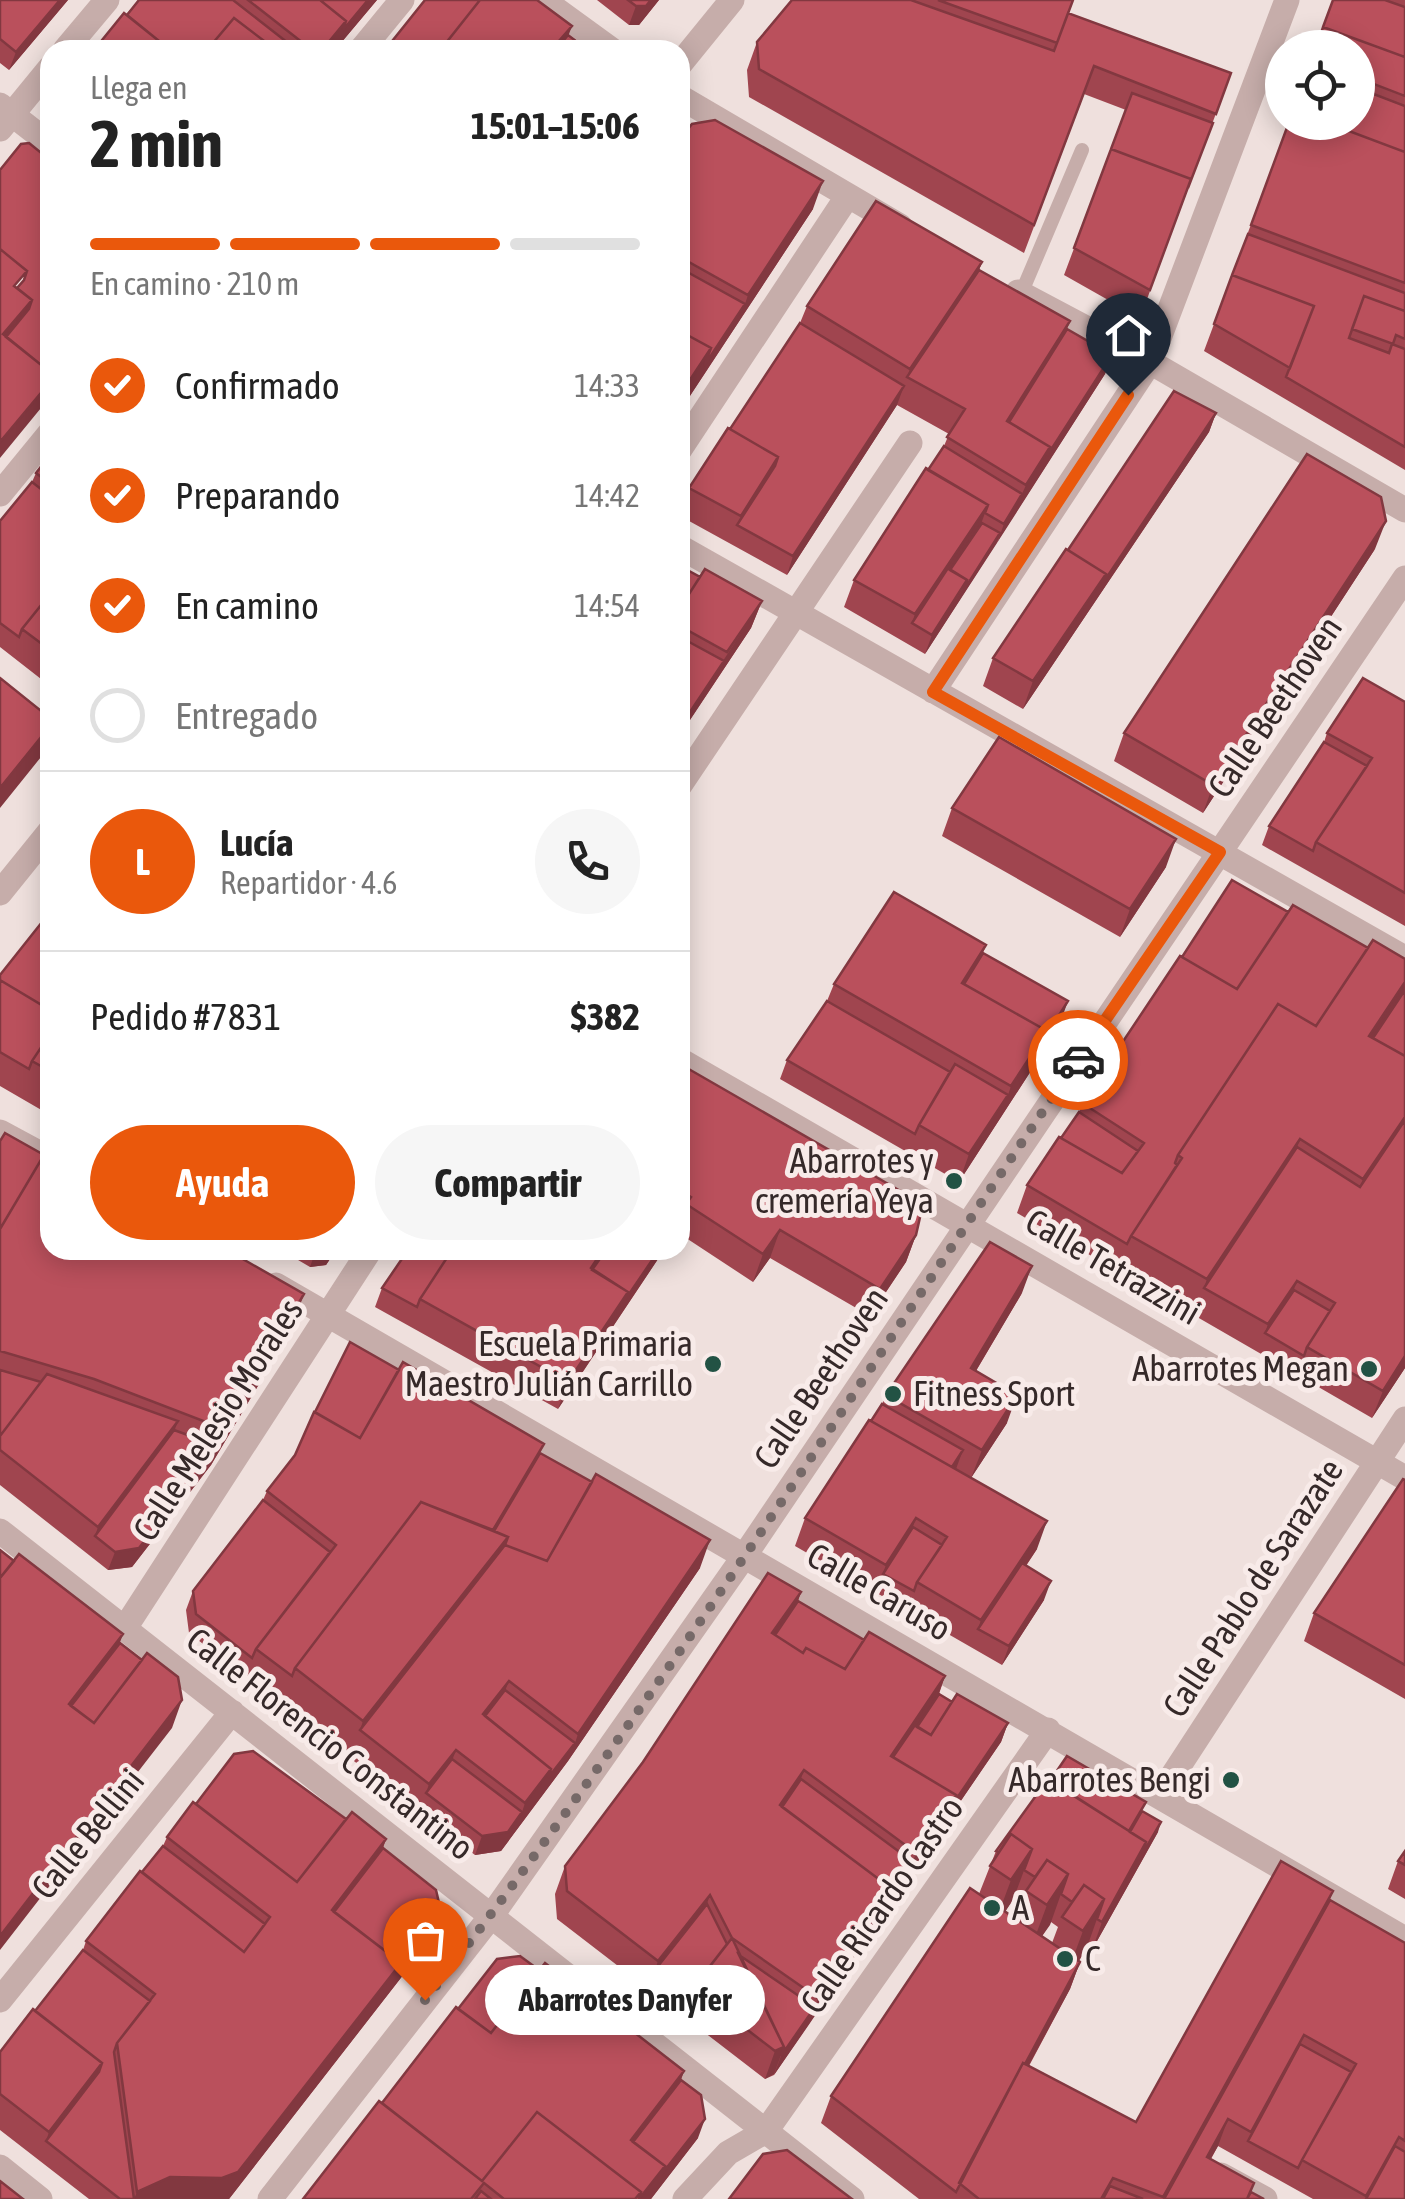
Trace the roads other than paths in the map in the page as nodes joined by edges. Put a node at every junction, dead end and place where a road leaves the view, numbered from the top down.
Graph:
1 (107, 0) edge
2 (402, 0) edge
3 (543, 0) edge
4 (732, 0) edge
5 (1287, 0) edge
6 (73, 40) edge
7 (369, 40) edge
8 (598, 40) edge
9 (690, 52) edge
10 (40, 78) edge
11 (690, 103) edge
12 (4, 116) edge
13 (40, 138) edge
14 (1082, 150) dead end
15 (847, 197) junction
16 (916, 236) edge
17 (1012, 289) joint
18 (1150, 362) junction
19 (690, 434) edge
20 (910, 443) dead end
21 (40, 445) edge
22 (0, 494) edge
23 (1405, 510) edge
24 (690, 553) edge
25 (1405, 578) edge
26 (796, 611) junction
27 (933, 692) junction
28 (690, 770) edge
29 (40, 844) edge
30 (1220, 852) junction
31 (0, 894) edge
32 (1405, 958) edge
33 (690, 1066) edge
34 (0, 1132) edge
35 (40, 1154) edge
36 (967, 1223) junction
37 (364, 1260) edge
38 (262, 1278) edge
39 (328, 1315) junction
40 (1405, 1419) edge
41 (1378, 1462) junction
42 (1405, 1478) edge
43 (0, 1531) edge
44 (745, 1555) junction
45 (126, 1628) junction
46 (232, 1712) junction
47 (1048, 1730) junction
48 (1160, 1796) junction
49 (492, 1915) junction
50 (1405, 1939) edge
51 (0, 2000) edge
52 (766, 2131) junction
53 (0, 2168) edge
54 (1218, 2173) edge
55 (40, 2199) edge
56 (270, 2199) edge
57 (684, 2199) edge
58 (852, 2199) edge
59 (1265, 2199) edge

1 - 6 street
2 - 7 street
3 - 8 street
4 - 9 street
5 - 18 street
10 - 12 street
11 - 15 street
12 - 13 street
14 - 17 lane
15 - 16 street
15 - 19 street
17 - 18 street
18 - 23 street
18 - 27 street
20 - 26 street
21 - 22 street
24 - 26 street
25 - 30 street, Calle Beethoven
26 - 27 street
26 - 28 street
27 - 30 street
29 - 31 street
30 - 32 street
30 - 36 street, Calle Beethoven
33 - 36 street, Calle Tetrazzini
34 - 35 street
36 - 41 street, Calle Tetrazzini
36 - 44 street, Calle Beethoven
37 - 39 street, Calle Melesio Morales
38 - 39 street, Calle Caruso
39 - 44 street, Calle Caruso
39 - 45 street, Calle Melesio Morales
40 - 41 street, Calle Pablo de Sarazate
41 - 42 street, Calle Tetrazzini
41 - 48 street, Calle Pablo de Sarazate
43 - 45 street, Calle Florencio Constantino
44 - 47 street, Calle Caruso
44 - 49 street, Calle Beethoven
45 - 46 street, Calle Florencio Constantino
46 - 49 street, Calle Florencio Constantino
46 - 51 street, Calle Bellini
47 - 48 street, Calle Caruso
47 - 52 street, Calle Ricardo Castro
48 - 50 street, Calle Caruso
49 - 52 street, Calle Florencio Constantino
49 - 56 street, Calle Beethoven
52 - 57 street, Calle Ricardo Castro
52 - 58 street, Calle Florencio Constantino
53 - 55 street
54 - 59 street

